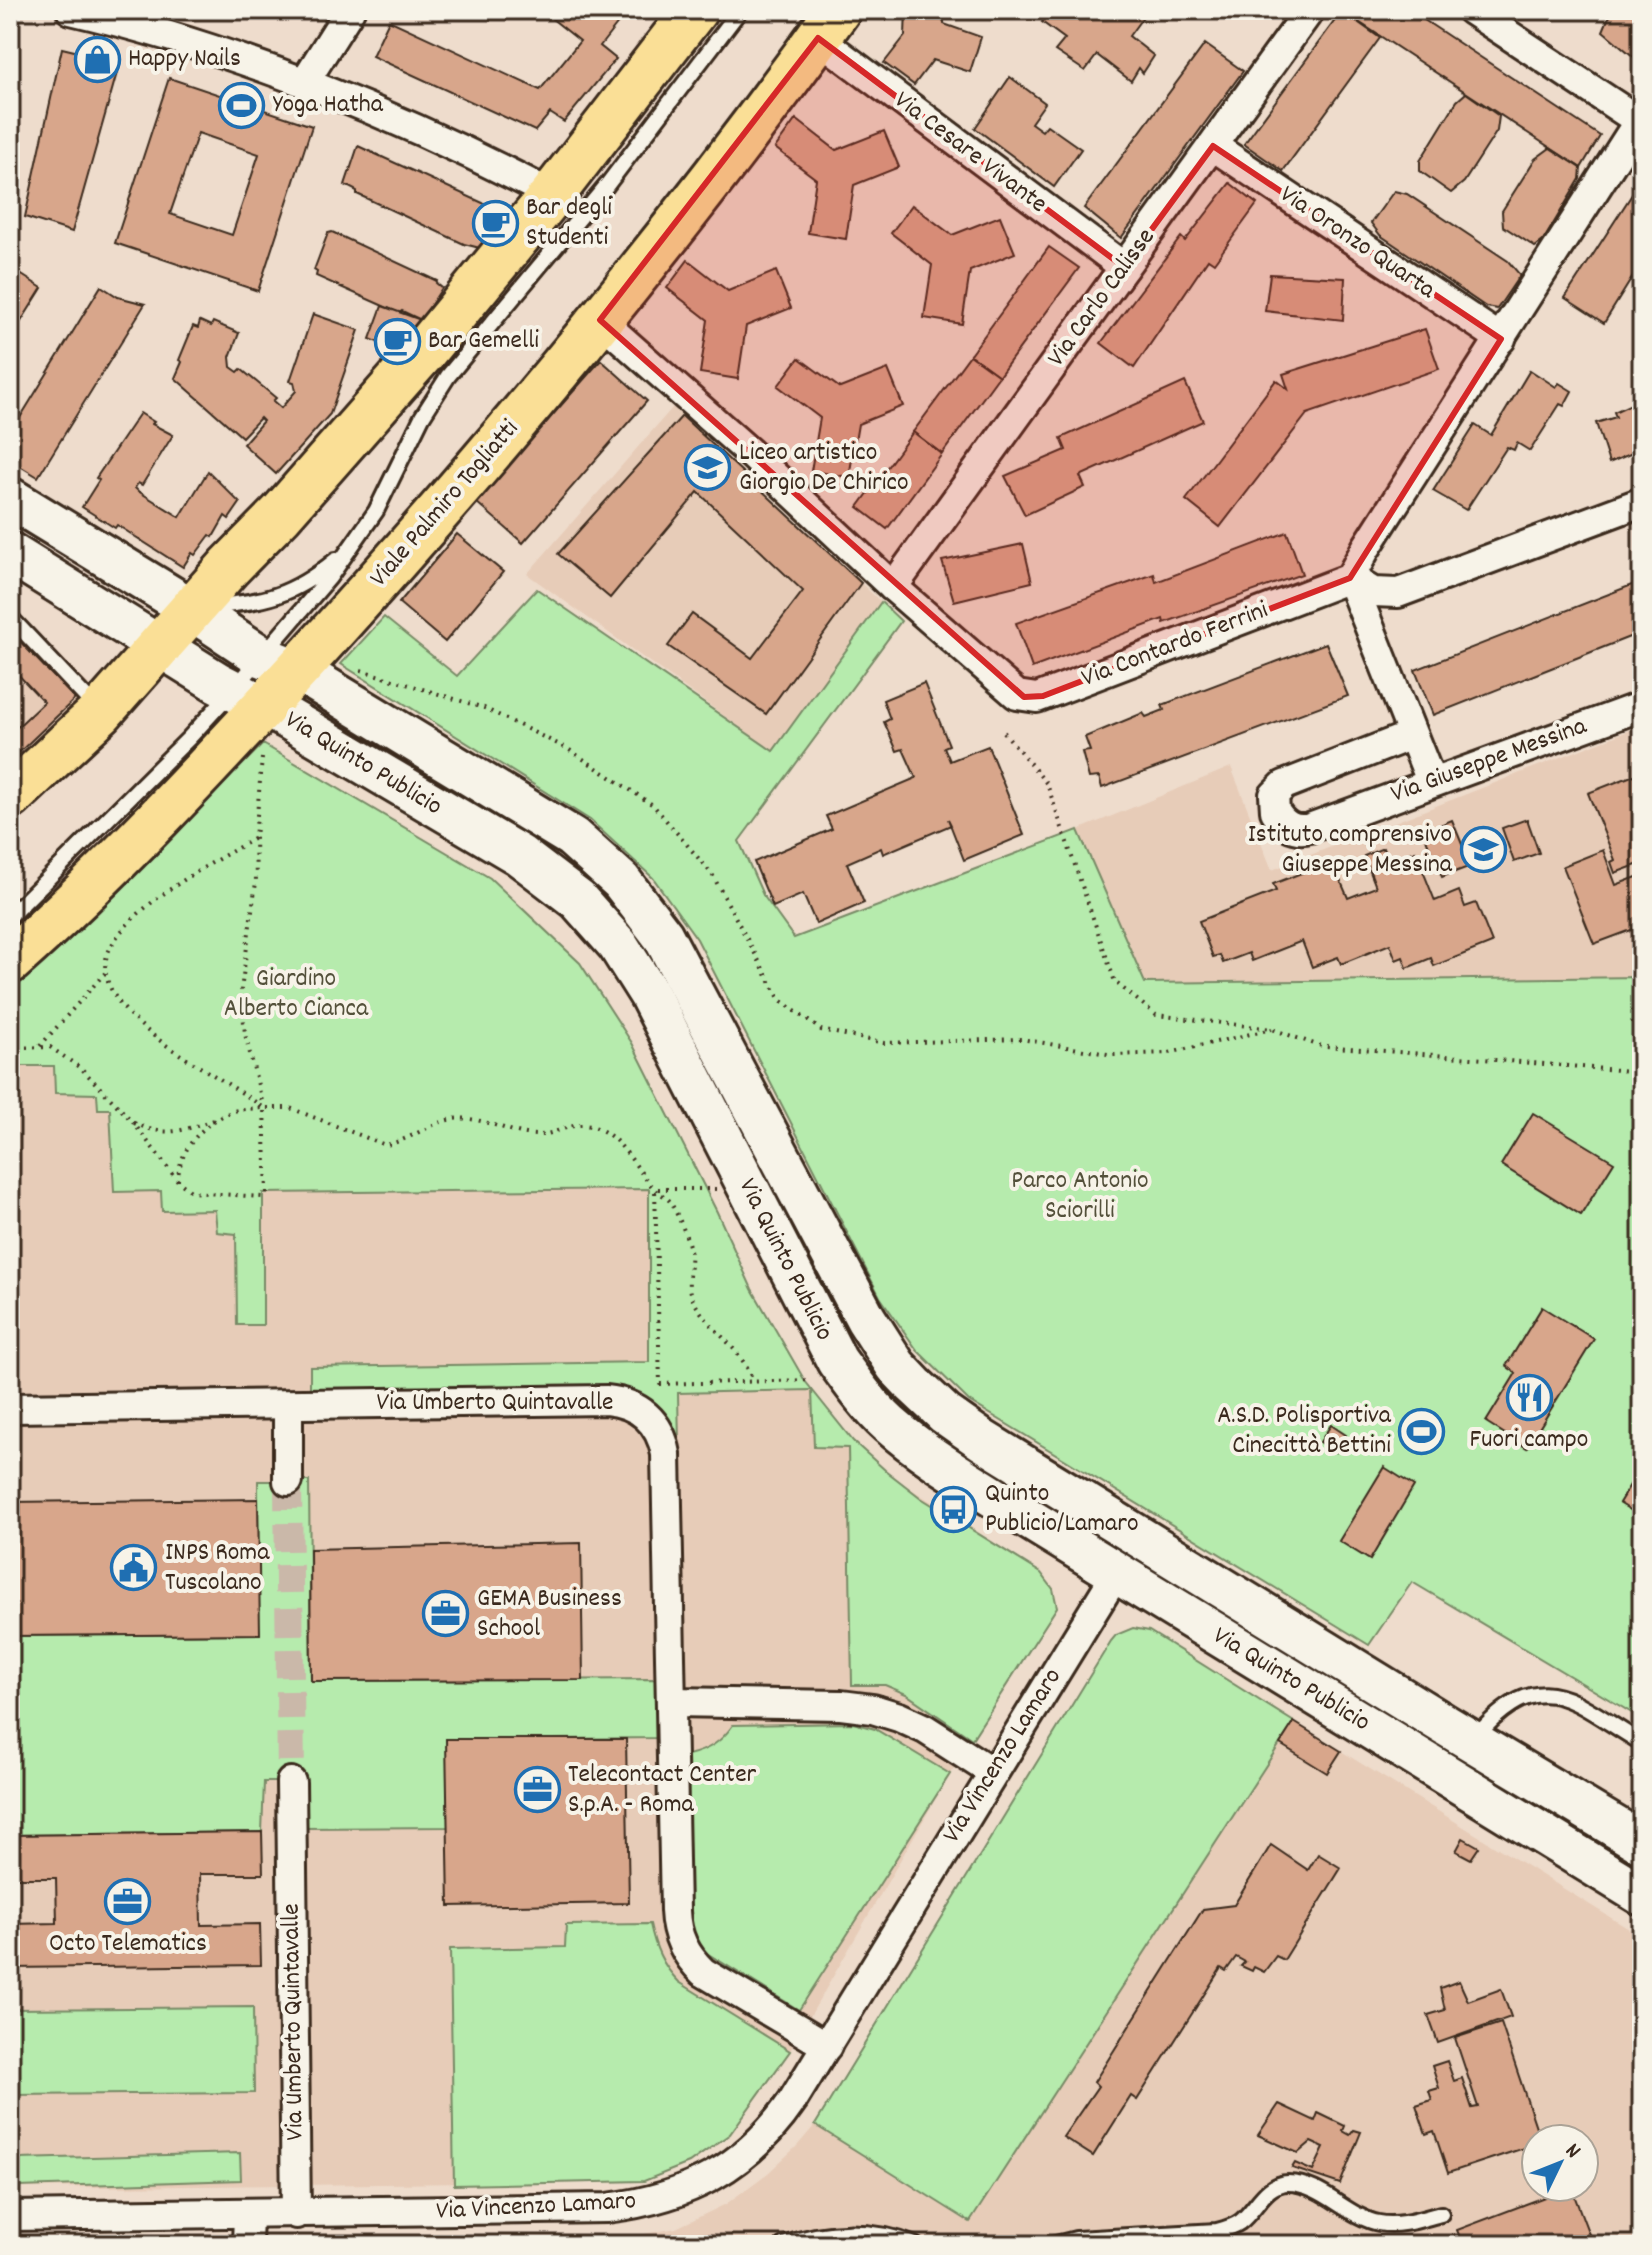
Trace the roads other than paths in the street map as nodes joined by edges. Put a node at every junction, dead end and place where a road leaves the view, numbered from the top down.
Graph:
1 (71, 10) edge
2 (350, 10) edge
3 (695, 10) edge
4 (740, 10) edge
5 (1310, 10) edge
6 (1471, 10) edge
7 (152, 20) edge
8 (828, 24) edge
9 (304, 83) junction
10 (1641, 120) edge
11 (1213, 146) junction
12 (552, 195) junction
13 (1124, 267) junction
14 (600, 320) junction
15 (1501, 339) junction
16 (10, 498) edge
17 (1642, 502) edge
18 (10, 514) edge
19 (351, 547) junction
20 (10, 553) edge
21 (1350, 578) junction
22 (893, 587) junction
23 (191, 609) junction
24 (10, 617) edge
25 (160, 647) junction
26 (279, 663) junction
27 (249, 698) junction
28 (1642, 706) edge
29 (101, 712) junction
30 (1412, 735) junction
31 (1431, 781) junction
32 (10, 797) edge
33 (10, 916) edge
34 (10, 961) edge
35 (288, 1405) junction
36 (10, 1408) edge
37 (288, 1481) tunnel mouth
38 (1159, 1549) junction
39 (1116, 1574) junction
40 (673, 1702) junction
41 (1472, 1741) junction
42 (1642, 1743) edge
43 (992, 1772) junction
44 (291, 1782) tunnel mouth
45 (1642, 1843) edge
46 (1642, 1895) edge
47 (827, 2046) junction
48 (248, 2214) junction
49 (296, 2214) junction
50 (1441, 2214) dead end
51 (10, 2216) edge
52 (247, 2245) edge
53 (783, 2245) edge
54 (915, 2245) edge
55 (1052, 2245) edge

1 - 7 street
2 - 9 street
3 - 12 main road
4 - 19 lane
5 - 11 street, Via Carlo Calisse
6 - 10 street
7 - 9 street
8 - 13 street, Via Cesare Vivante
8 - 14 main road, Viale Palmiro Togliatti
9 - 12 street
10 - 15 street
11 - 13 street, Via Carlo Calisse
11 - 15 street, Via Oronzo Quarta
12 - 23 main road
13 - 22 street, Via Carlo Calisse
14 - 22 street, Via Contardo Ferrini
14 - 26 main road, Viale Palmiro Togliatti
15 - 21 street
16 - 23 street, Via Quinto Publicio
17 - 21 street
18 - 23 lane, Via Quinto Publicio
19 - 23 lane
19 - 26 lane
20 - 25 street, Via Quinto Publicio
21 - 22 street, Via Contardo Ferrini
21 - 30 street
23 - 25 main road
23 - 26 street, Via Quinto Publicio
24 - 29 lane
25 - 27 street, Via Quinto Publicio
25 - 29 main road
26 - 27 main road, Viale Palmiro Togliatti
26 - 38 street, Via Quinto Publicio
27 - 33 lane, Viale Palmiro Togliatti
27 - 34 main road, Viale Palmiro Togliatti
27 - 39 street, Via Quinto Publicio
28 - 31 street, Via Giuseppe Messina
29 - 32 main road
30 - 31 street
30 - 31 street, Via Giuseppe Messina
35 - 36 street, Via Umberto Quintavalle
35 - 37 street
35 - 40 street, Via Umberto Quintavalle
38 - 39 street
38 - 41 street, Via Quinto Publicio
39 - 43 street, Via Vincenzo Lamaro
39 - 46 street, Via Quinto Publicio
40 - 43 street
40 - 47 street, Via Umberto Quintavalle
41 - 42 lane
41 - 45 street, Via Quinto Publicio
43 - 47 street, Via Vincenzo Lamaro
44 - 49 street, Via Umberto Quintavalle
47 - 49 street, Via Vincenzo Lamaro
48 - 49 street, Via Vincenzo Lamaro
48 - 51 street, Via Vincenzo Lamaro
48 - 52 street
50 - 55 lane
53 - 54 lane

